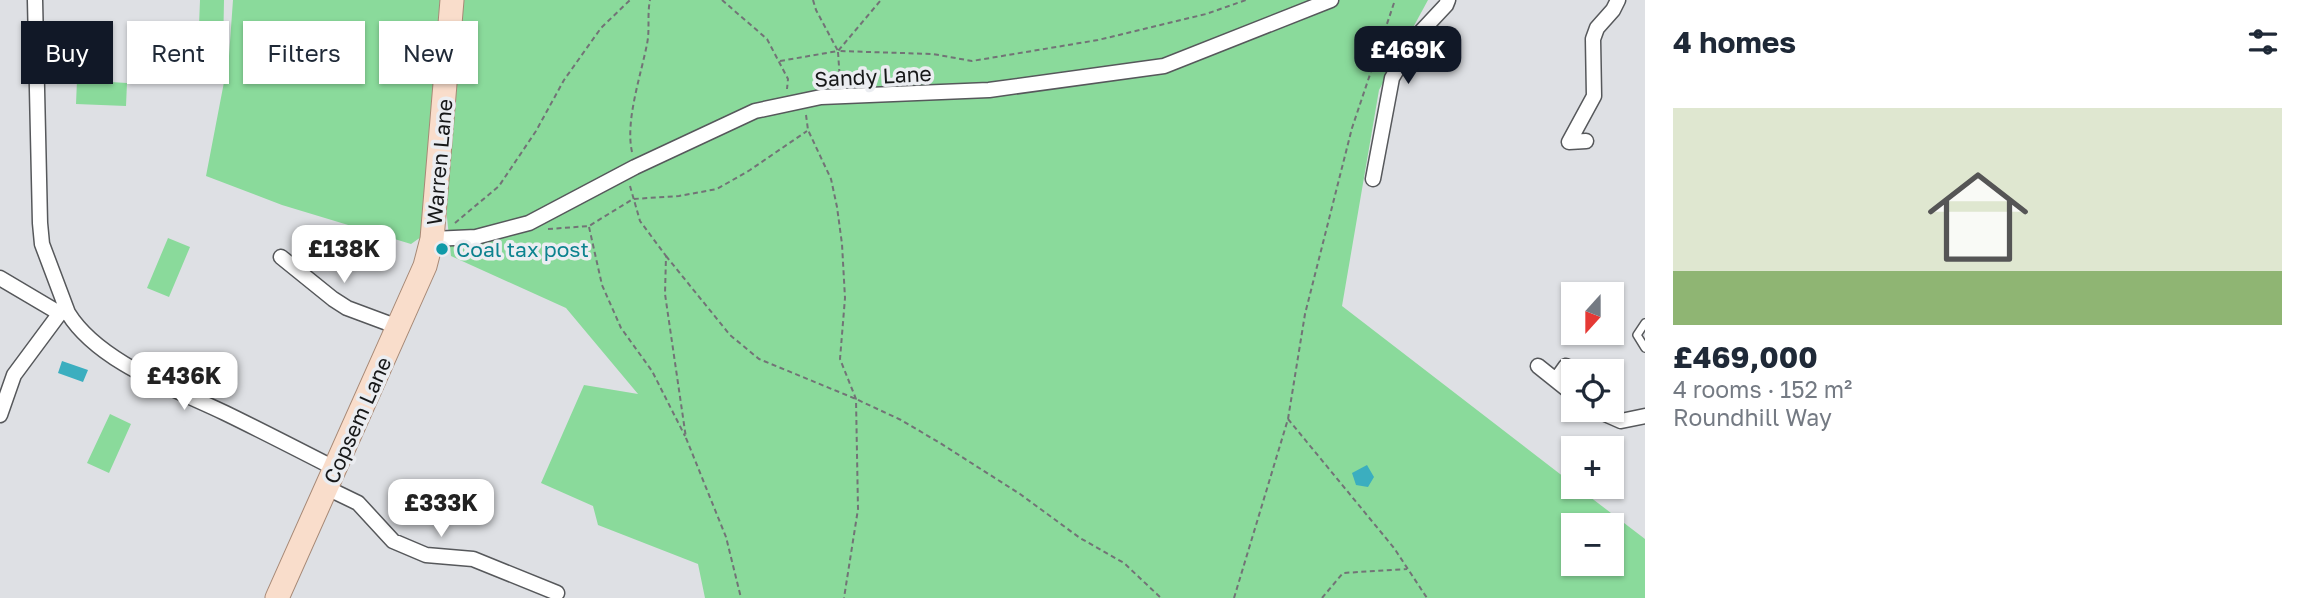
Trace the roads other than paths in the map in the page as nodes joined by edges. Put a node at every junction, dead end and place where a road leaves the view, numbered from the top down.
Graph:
1 (35, 0) edge
2 (452, 0) edge
3 (1331, 0) edge
4 (1448, 0) edge
5 (1618, 0) edge
6 (1586, 141) dead end
7 (1373, 179) dead end
8 (432, 239) junction
9 (281, 257) dead end
10 (0, 278) edge
11 (64, 313) junction
12 (1645, 323) edge
13 (398, 327) junction
14 (1645, 348) edge
15 (1538, 366) dead end
16 (1561, 373) edge
17 (1556, 380) junction
18 (1561, 384) edge
19 (0, 415) edge
20 (1645, 416) edge
21 (1624, 420) edge
22 (331, 479) junction
23 (557, 593) dead end
24 (277, 598) edge

1 - 11 street
2 - 8 main road, Warren Lane
3 - 8 street, Sandy Lane
4 - 7 street
5 - 6 street
8 - 13 main road, Copsem Lane
9 - 13 street
10 - 11 street
11 - 19 street
11 - 22 street
12 - 14 lane
13 - 22 main road, Copsem Lane
15 - 17 street
16 - 17 street
17 - 18 street
20 - 21 street
22 - 23 street
22 - 24 main road, Copsem Lane

